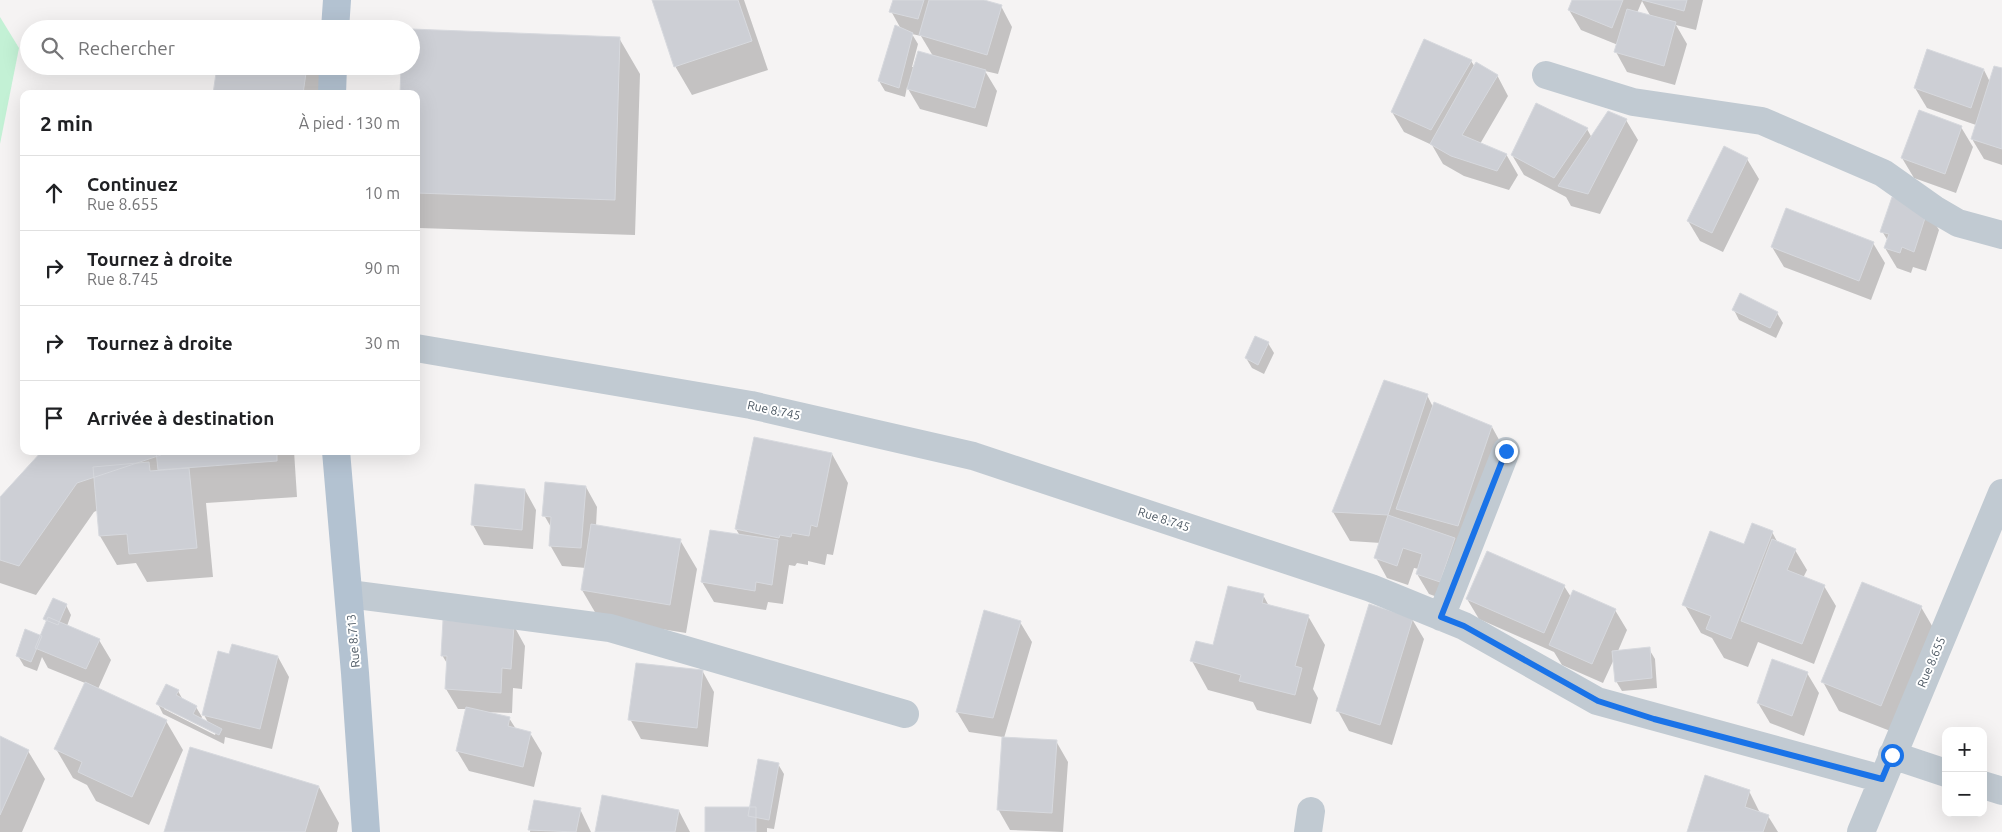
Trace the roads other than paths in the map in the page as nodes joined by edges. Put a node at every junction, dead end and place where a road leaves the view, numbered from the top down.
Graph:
1 (337, 0) edge
2 (336, 20) edge
3 (333, 75) edge
4 (1546, 75) dead end
5 (332, 90) edge
6 (2002, 235) edge
7 (420, 349) edge
8 (1506, 451) dead end
9 (336, 455) edge
10 (2002, 493) edge
11 (349, 594) junction
12 (1441, 617) junction
13 (905, 714) dead end
14 (1887, 767) junction
15 (1942, 772) edge
16 (1987, 786) edge
17 (2002, 791) edge
18 (366, 832) edge
19 (1861, 832) edge

1 - 2 main road
3 - 5 main road
4 - 6 street
7 - 12 street, Rue 8.745
8 - 12 street
9 - 11 main road, Rue 8.713
10 - 14 street, Rue 8.655
11 - 13 street
11 - 18 main road, Rue 8.713
12 - 14 street, Rue 8.745
14 - 15 street, Rue 8.745
14 - 19 street, Rue 8.655
16 - 17 street

